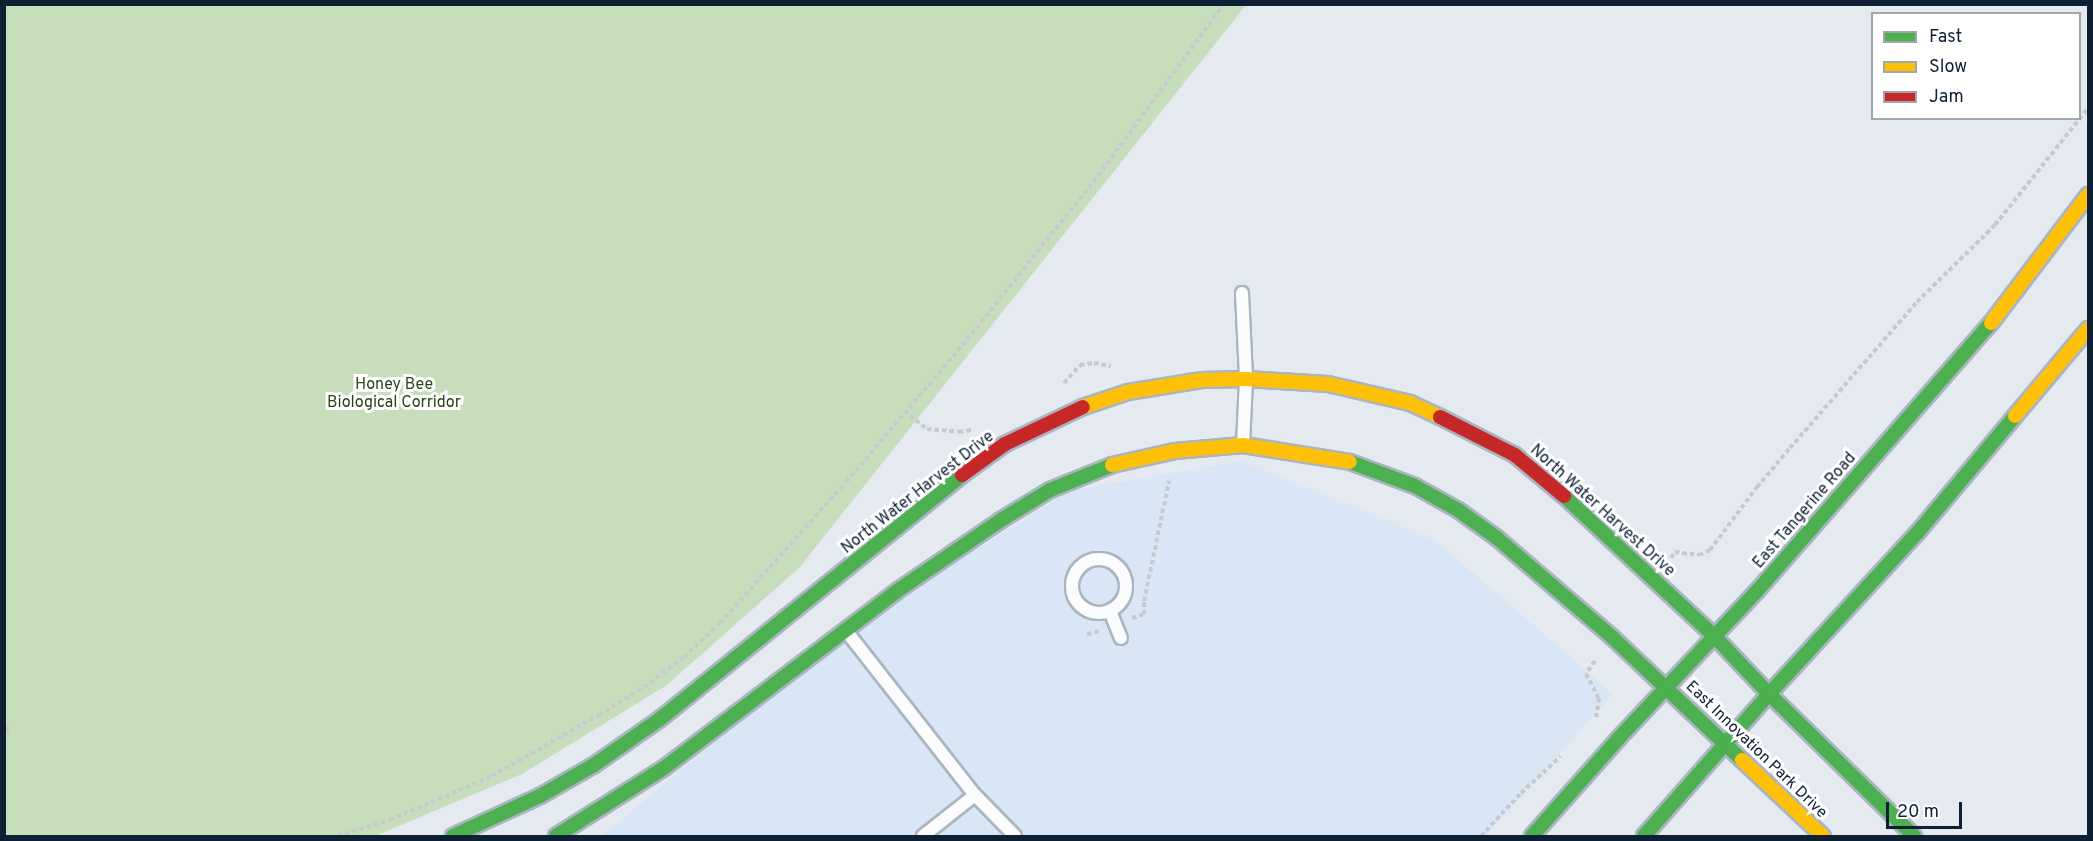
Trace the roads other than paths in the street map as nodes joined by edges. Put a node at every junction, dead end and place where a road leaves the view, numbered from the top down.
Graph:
1 (2088, 195) edge
2 (1242, 293) dead end
3 (2088, 329) edge
4 (1246, 379) junction
5 (1243, 445) junction
6 (1110, 611) junction
7 (844, 629) junction
8 (1715, 637) junction
9 (1121, 638) dead end
10 (1666, 688) junction
11 (1769, 694) junction
12 (1726, 743) junction
13 (975, 795) junction
14 (453, 837) edge
15 (556, 837) edge
16 (923, 837) edge
17 (1016, 837) edge
18 (1532, 837) edge
19 (1644, 837) edge
20 (1823, 837) edge
21 (1914, 837) edge

1 - 8 street, East Tangerine Road
2 - 4 lane
3 - 11 street
4 - 5 lane
4 - 8 street, North Water Harvest Drive
4 - 14 street, North Water Harvest Drive
5 - 7 street
5 - 10 street
6 - 6 lane
6 - 9 lane
7 - 13 lane
7 - 15 street
8 - 10 street, East Tangerine Road
8 - 11 street, North Water Harvest Drive
10 - 12 street, East Innovation Park Drive
10 - 18 street, East Tangerine Road
11 - 12 street
11 - 21 street
12 - 19 street
12 - 20 street, East Innovation Park Drive
13 - 16 lane
13 - 17 lane

